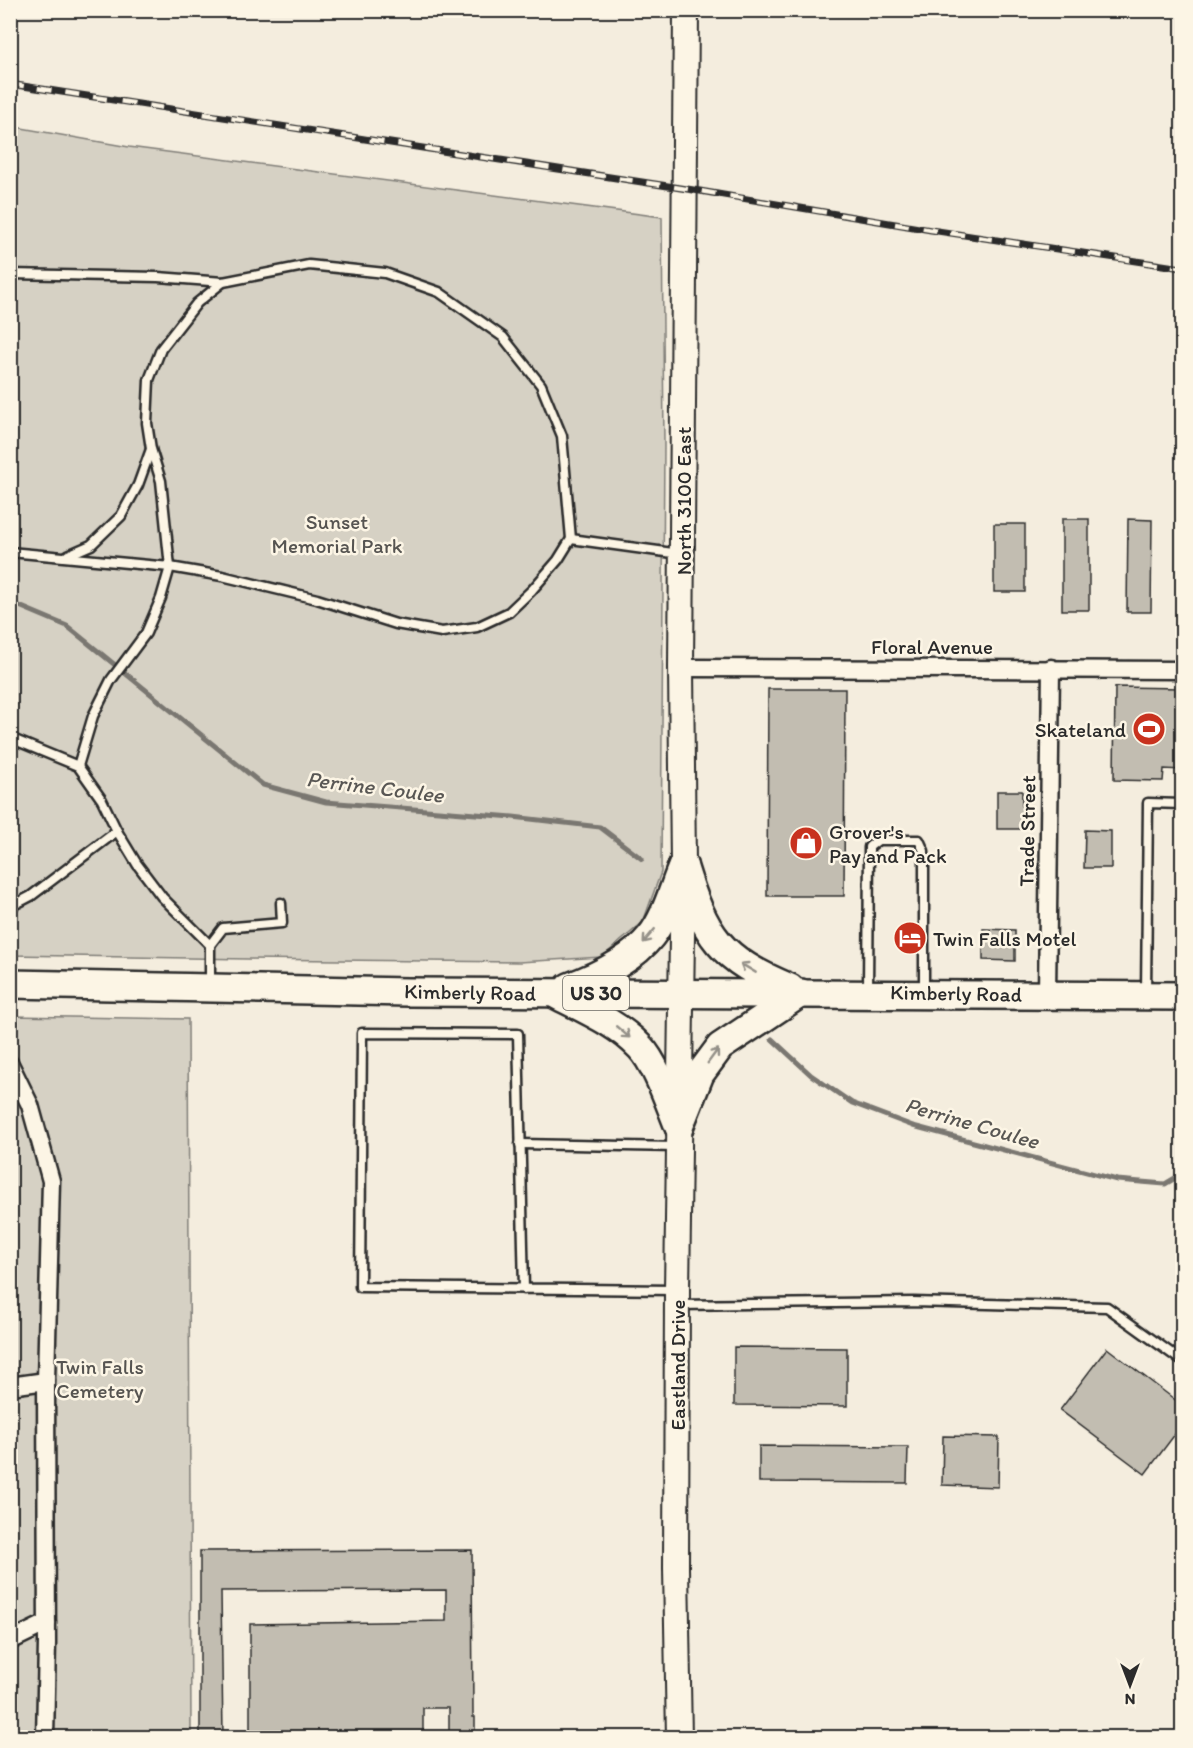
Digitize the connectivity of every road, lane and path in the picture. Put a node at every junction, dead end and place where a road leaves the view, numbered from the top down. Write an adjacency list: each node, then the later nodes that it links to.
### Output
1 (686, 10): 7 (main road, North 3100 East)
2 (10, 274): 3 (lane)
3 (223, 282): 4 (lane); 5 (lane)
4 (151, 449): 8 (lane); 9 (lane)
5 (571, 539): 7 (lane); 9 (lane)
6 (10, 552): 8 (lane)
7 (682, 555): 10 (main road, North 3100 East)
8 (66, 556): 9 (lane)
9 (170, 567): 14 (lane)
10 (681, 668): 11 (street, Floral Avenue); 17 (main road, North 3100 East)
11 (1051, 668): 12 (street, Floral Avenue); 28 (street, Trade Street)
12 (1182, 670)
13 (10, 738): 14 (lane)
14 (78, 766): 16 (lane)
15 (1182, 804): 29 (lane)
16 (117, 831): 19 (lane); 20 (lane)
17 (683, 865): 23 (main road, North 3100 East); 24 (main road, one-way to 24); 25 (main road, one-way to 17)
18 (281, 903): 20 (lane)
19 (10, 907)
20 (210, 945): 22 (lane)
21 (10, 984): 22 (main road, Kimberly Road / US 30)
22 (211, 988): 24 (main road, Kimberly Road / US 30)
23 (680, 992): 24 (main road, Kimberly Road / US 30); 25 (main road, Kimberly Road / US 30); 32 (main road, Eastland Drive)
24 (554, 993): 32 (main road, one-way to 32)
25 (801, 993): 26 (main road, Kimberly Road / US 30); 32 (main road, one-way to 25)
26 (868, 993): 27 (main road, Kimberly Road / US 30); 27 (lane)
27 (924, 994): 28 (main road, Kimberly Road / US 30)
28 (1047, 994): 29 (main road, Kimberly Road / US 30)
29 (1146, 995): 30 (main road, Kimberly Road / US 30)
30 (1182, 996)
31 (10, 1064): 37 (street)
32 (679, 1137): 33 (lane); 35 (main road, Eastland Drive)
33 (520, 1144): 34 (lane); 34 (lane)
34 (524, 1289): 35 (lane)
35 (677, 1298): 36 (lane); 42 (main road, Eastland Drive)
36 (1182, 1361)
37 (46, 1381): 38 (street); 39 (street)
38 (10, 1386)
39 (47, 1623): 40 (street); 41 (street)
40 (10, 1641)
41 (45, 1737)
42 (679, 1737)

